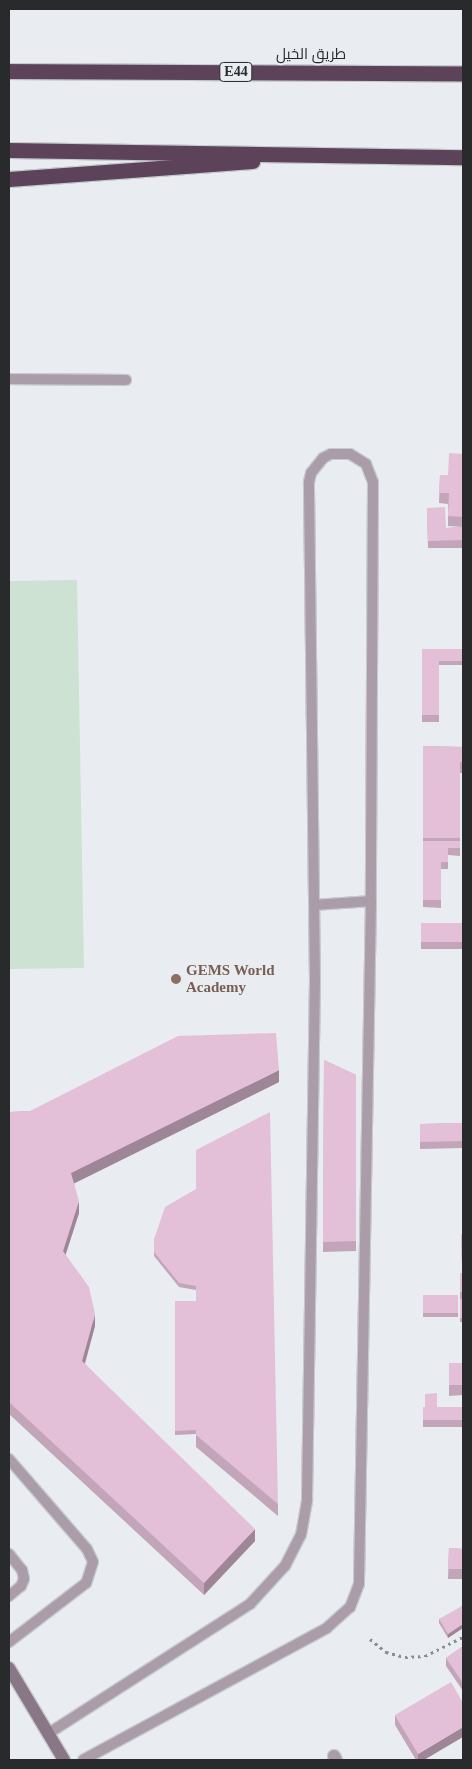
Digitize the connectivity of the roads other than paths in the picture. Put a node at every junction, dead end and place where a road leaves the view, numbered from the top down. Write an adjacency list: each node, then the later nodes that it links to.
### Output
1 (9, 71): 2 (highway, طريق الخيل / E44)
2 (463, 73)
3 (9, 150): 4 (highway)
4 (314, 155): 5 (highway); 6 (highway)
5 (463, 157)
6 (9, 179)
7 (9, 379): 8 (lane)
8 (126, 380)
9 (371, 901): 10 (lane); 10 (lane); 18 (lane)
10 (315, 905): 16 (lane)
11 (9, 1459): 14 (lane)
12 (9, 1554): 13 (lane)
13 (9, 1596)
14 (9, 1642)
15 (9, 1668): 16 (street)
16 (49, 1733): 17 (street)
17 (64, 1760)
18 (82, 1760)

